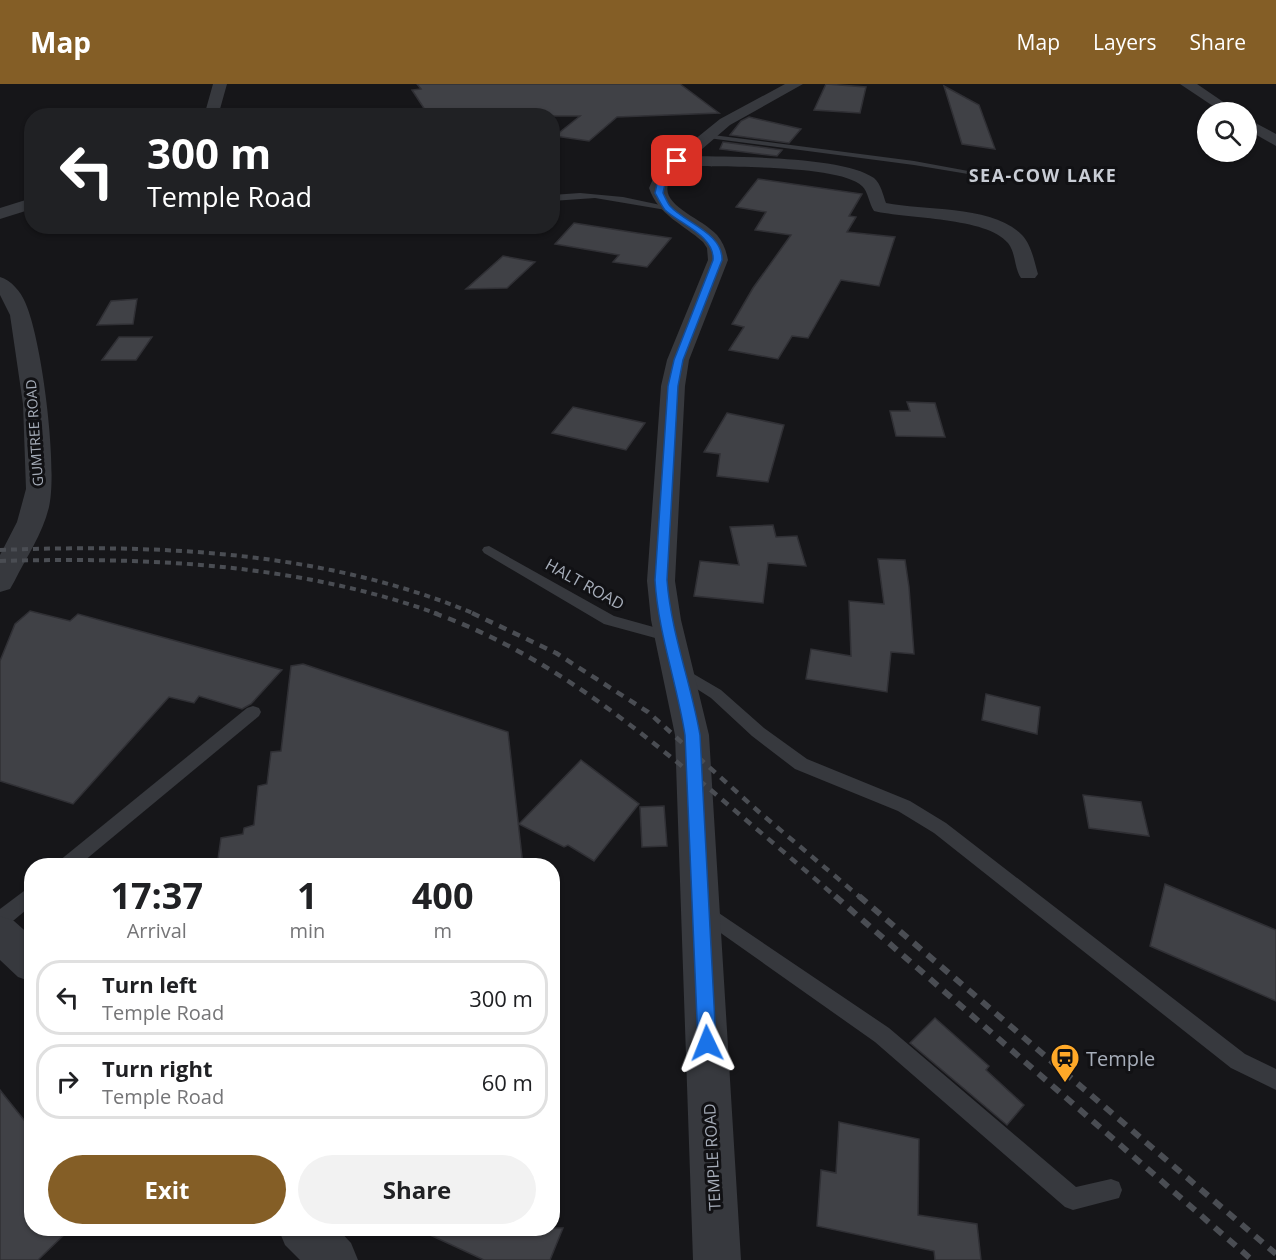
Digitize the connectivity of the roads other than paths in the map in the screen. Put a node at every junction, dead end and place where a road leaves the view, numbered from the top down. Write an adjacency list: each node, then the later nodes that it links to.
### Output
1 (220, 84): 5 (street)
2 (796, 84): 7 (street)
3 (1187, 84): 4 (street)
4 (1215, 102)
5 (213, 108)
6 (1257, 129): 8 (street)
7 (708, 136): 9 (street); 10 (lane)
8 (1276, 141)
9 (677, 161): 13 (street); 15 (street)
10 (986, 175)
11 (560, 197): 13 (lane)
12 (24, 207): 14 (street)
13 (666, 207): 19 (street, TEMPLE ROAD)
14 (0, 214)
15 (1028, 274)
16 (0, 283): 18 (street, GUMTREE ROAD)
17 (489, 550): 19 (lane, HALT ROAD)
18 (0, 582)
19 (670, 637): 20 (street, TEMPLE ROAD)
20 (678, 669): 24 (street, TEMPLE ROAD); 28 (lane)
21 (253, 712): 22 (lane)
22 (75, 858)
23 (24, 900): 25 (lane)
24 (701, 909): 29 (lane); 32 (street, TEMPLE ROAD)
25 (0, 920)
26 (0, 934): 27 (street)
27 (24, 956)
28 (1276, 1080)
29 (1111, 1190)
30 (310, 1236): 31 (street)
31 (334, 1260)
32 (717, 1260)

